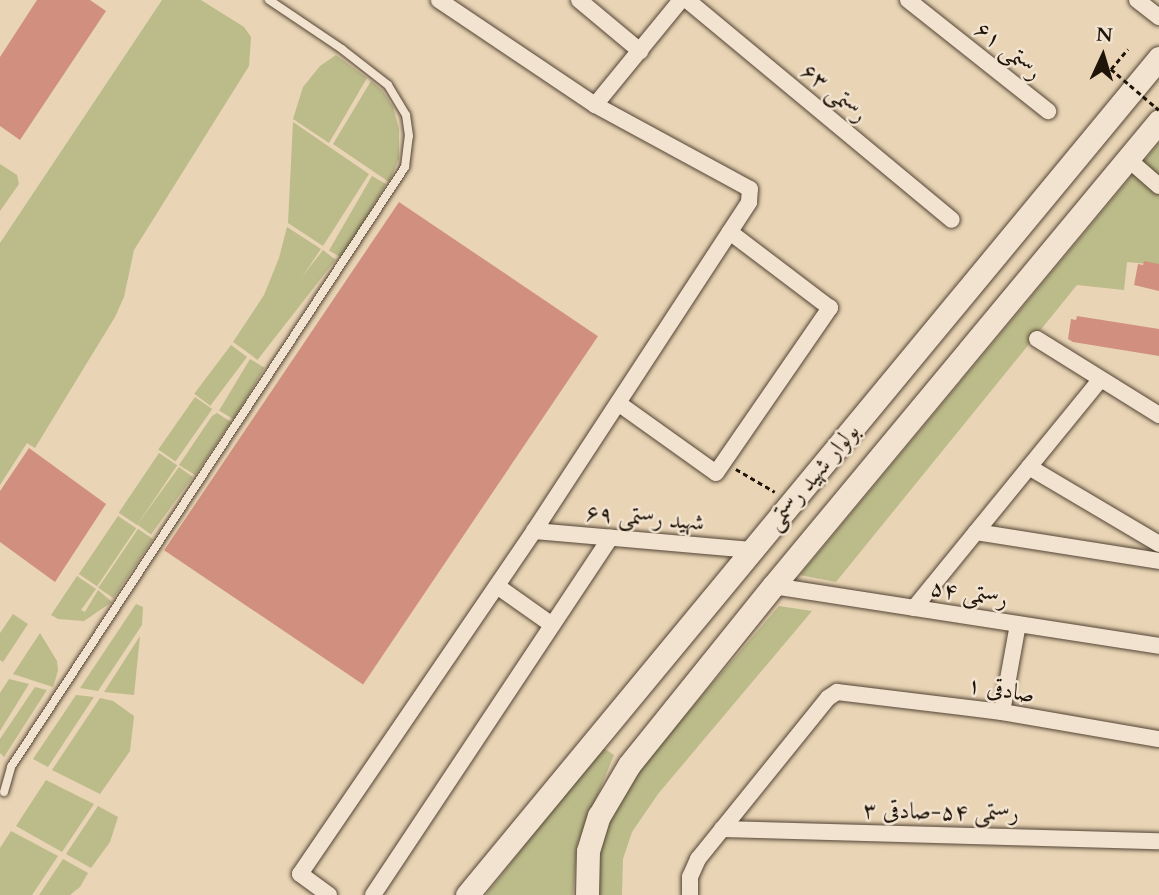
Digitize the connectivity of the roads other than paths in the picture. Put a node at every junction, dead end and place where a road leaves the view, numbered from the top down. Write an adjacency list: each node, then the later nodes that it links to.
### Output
1 (269, 0): 37 (lane)
2 (439, 0): 11 (street)
3 (579, 0): 9 (street)
4 (681, 0): 9 (street)
5 (687, 0): 16 (street, رستمی ۶۳)
6 (908, 0): 12 (street, رستمی ۶۱)
7 (1137, 0): 8 (street)
8 (1159, 18)
9 (640, 51): 11 (street)
10 (1159, 58): 27 (main road, بولوار شهید رستمی)
11 (595, 105): 17 (street)
12 (1048, 111)
13 (1159, 121): 14 (main road, بولوار شهید رستمی)
14 (1128, 159): 15 (street); 30 (main road, بولوار شهید رستمی)
15 (1159, 186)
16 (952, 220)
17 (730, 232): 20 (street); 20 (street)
18 (1037, 340): 19 (street)
19 (1100, 380): 21 (street); 22 (street)
20 (618, 402): 23 (street)
21 (1159, 415)
22 (1029, 467): 24 (street); 26 (street)
23 (534, 531): 25 (street, شهید رستمی ۶۹); 29 (street)
24 (976, 532): 28 (street); 31 (street)
25 (610, 538): 27 (street, شهید رستمی ۶۹); 33 (street)
26 (1159, 544)
27 (752, 550): 43 (main road, بولوار شهید رستمی)
28 (1159, 561)
29 (497, 586): 33 (street); 41 (street)
30 (773, 586): 31 (street, رستمی ۵۴); 40 (main road, بولوار شهید رستمی)
31 (915, 608): 32 (street, رستمی ۵۴)
32 (1018, 624): 34 (street, رستمی ۵۴); 35 (street)
33 (552, 625): 42 (street)
34 (1159, 646)
35 (1002, 712): 36 (street, صادقی ۱); 38 (street, صادقی ۱)
36 (1159, 739)
37 (4, 792)
38 (722, 830): 39 (street, رستمی ۵۴-صادقی ۳); 44 (street)
39 (1159, 841)
40 (585, 893)
41 (329, 895)
42 (373, 895)
43 (467, 895)
44 (690, 895)

